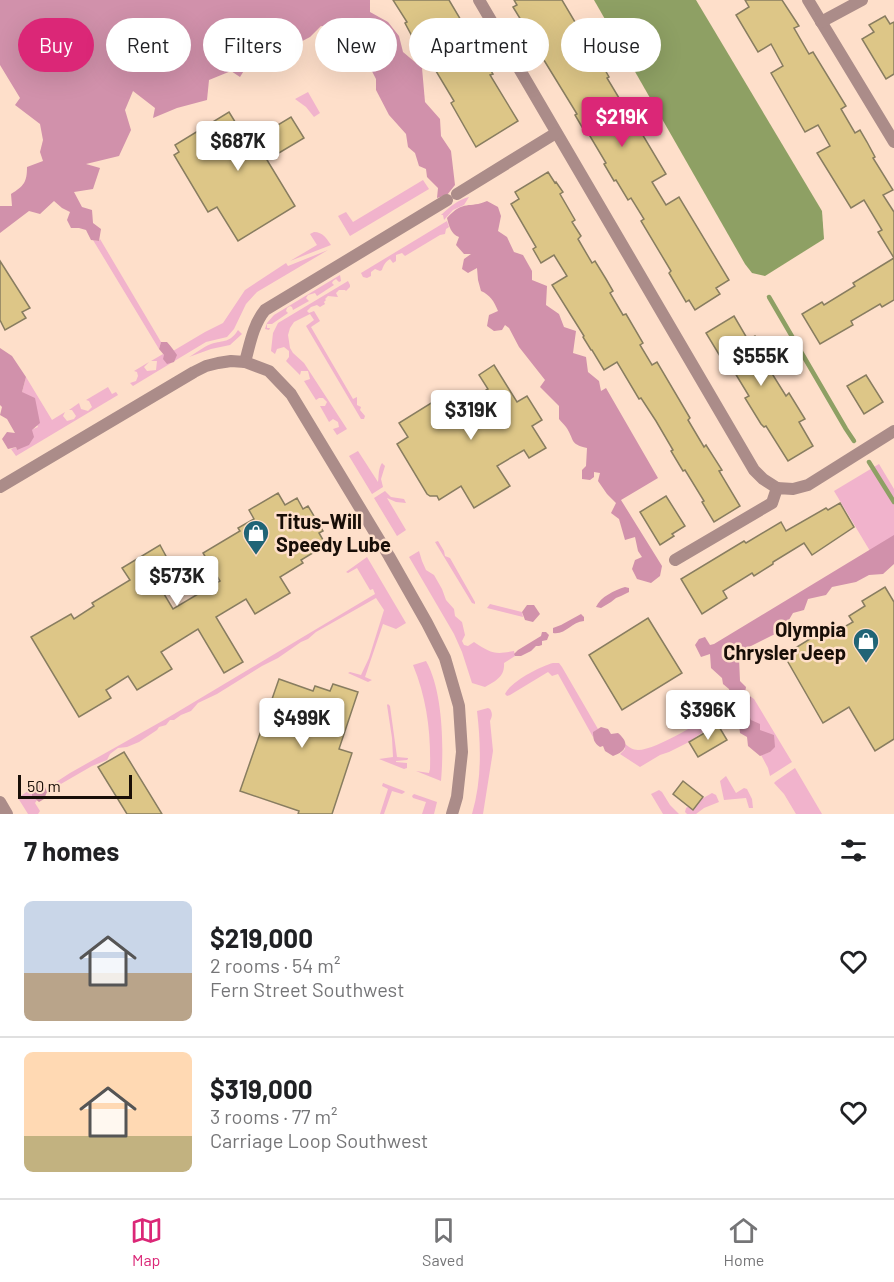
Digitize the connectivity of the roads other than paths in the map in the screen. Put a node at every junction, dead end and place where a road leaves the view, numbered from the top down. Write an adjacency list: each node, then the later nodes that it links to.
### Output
1 (479, 0): 5 (street)
2 (808, 0): 4 (street)
3 (862, 0): 4 (street)
4 (821, 22): 6 (street)
5 (556, 133): 7 (street); 10 (street)
6 (894, 142)
7 (245, 362): 9 (street); 14 (street)
8 (894, 431): 10 (street)
9 (0, 487)
10 (777, 488): 11 (street)
11 (675, 560)
12 (0, 802): 13 (street)
13 (7, 814)
14 (452, 814)

